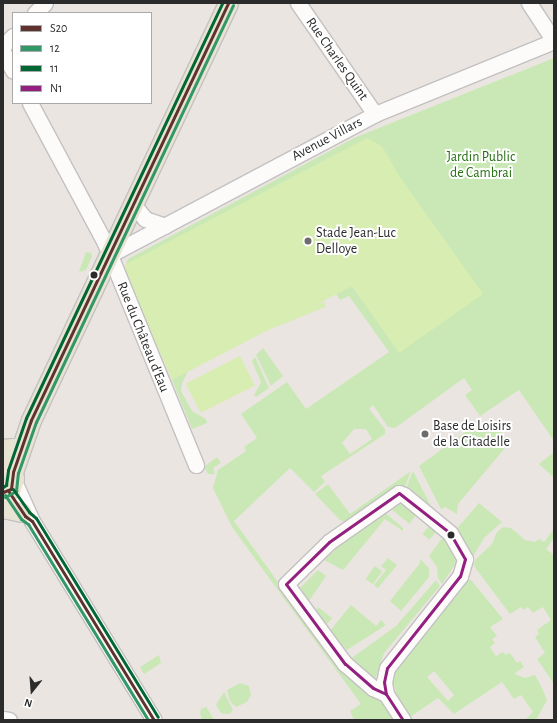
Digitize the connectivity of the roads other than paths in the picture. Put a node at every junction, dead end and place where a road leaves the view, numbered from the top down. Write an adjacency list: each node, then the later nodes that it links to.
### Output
1 (45, 3): 5 (street)
2 (228, 3): 13 (main road)
3 (298, 3): 12 (street, Rue Charles Quint)
4 (529, 3): 7 (street)
5 (36, 12)
6 (12, 37): 8 (street)
7 (554, 41): 12 (street, Avenue Villars)
8 (3, 46)
9 (3, 52): 10 (street)
10 (12, 69)
11 (31, 104): 15 (street, Rue du Château d'Eau)
12 (375, 114): 14 (street, Avenue Villars)
13 (133, 204): 14 (street); 15 (main road)
14 (165, 226): 15 (street, Avenue Villars)
15 (109, 256): 16 (street, Rue du Château d'Eau); 17 (main road)
16 (196, 465)
17 (7, 478): 18 (main road); 18 (street)
18 (27, 516): 22 (street)
19 (386, 694): 19 (street); 23 (street)
20 (3, 719): 21 (street)
21 (9, 720)
22 (154, 720)
23 (403, 720)

